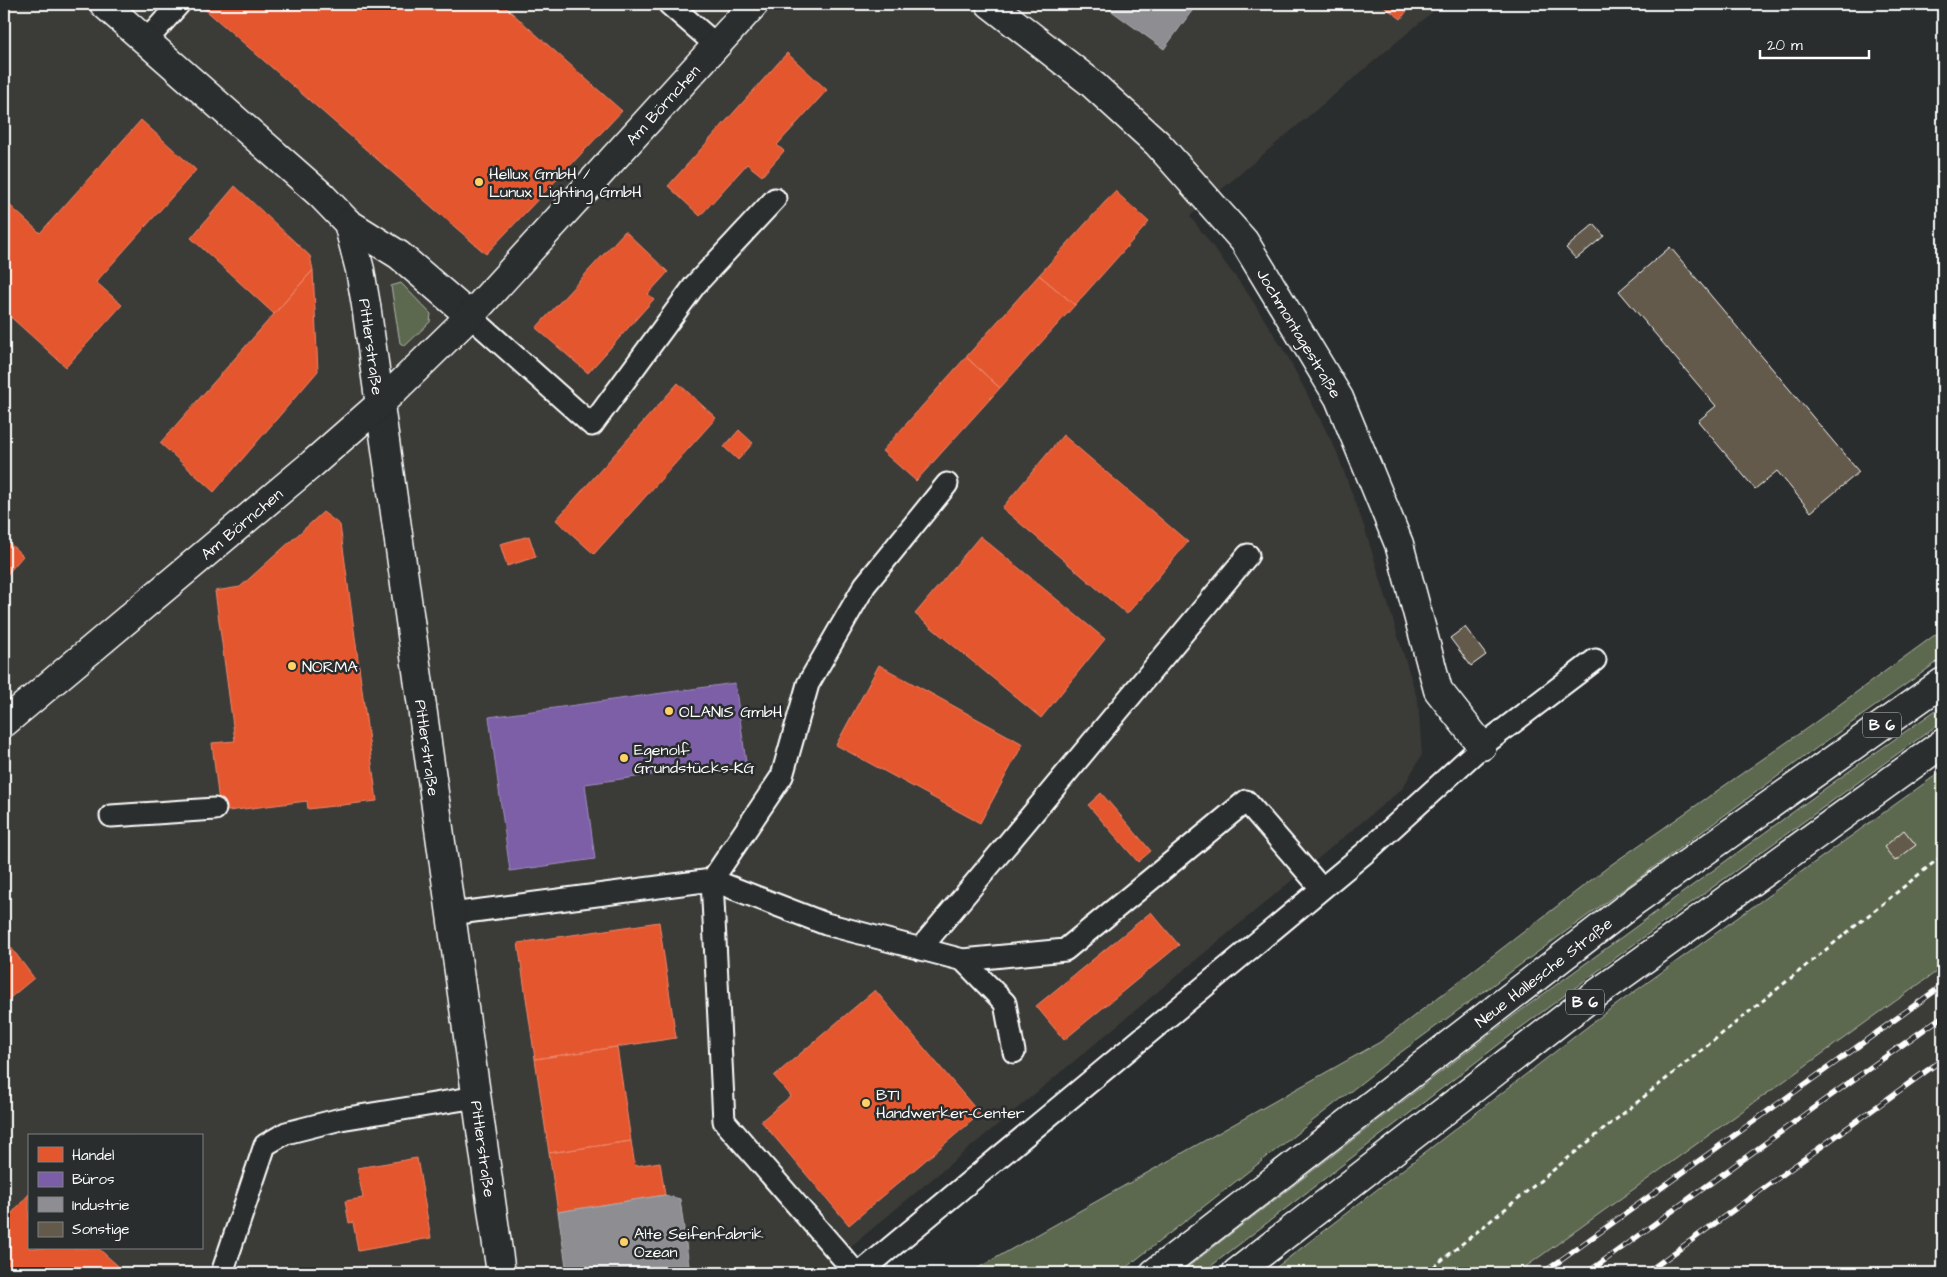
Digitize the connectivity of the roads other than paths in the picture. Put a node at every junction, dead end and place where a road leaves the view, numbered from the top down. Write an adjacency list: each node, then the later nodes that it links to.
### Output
1 (104, 4): 6 (street, Pittlerstraße)
2 (179, 4): 6 (lane)
3 (669, 4): 7 (lane)
4 (754, 4): 7 (street, Am Börnchen)
5 (990, 4): 18 (street, Jochmontagestraße)
6 (146, 41): 9 (street, Pittlerstraße)
7 (716, 45): 10 (street, Am Börnchen)
8 (775, 199): 10 (lane)
9 (348, 223): 10 (street, Pittlerstraße); 11 (street, Pittlerstraße)
10 (470, 316): 11 (street, Am Börnchen)
11 (379, 405): 16 (street, Am Börnchen); 23 (street, Pittlerstraße)
12 (947, 484): 21 (lane)
13 (1248, 555): 24 (lane)
14 (1595, 660): 18 (lane)
15 (1943, 682): 32 (street, Neue Hallesche Straße / B 6)
16 (4, 723)
17 (1943, 743): 33 (street, B 6)
18 (1482, 746): 22 (lane)
19 (214, 809): 20 (lane)
20 (111, 816)
21 (712, 880): 23 (lane); 24 (lane); 30 (lane)
22 (1321, 888): 25 (lane); 31 (lane)
23 (451, 914): 27 (street, Pittlerstraße)
24 (920, 949): 25 (lane)
25 (963, 960): 26 (lane)
26 (1014, 1052)
27 (477, 1097): 28 (lane); 29 (street, Pittlerstraße)
28 (222, 1273)
29 (501, 1273)
30 (856, 1273)
31 (860, 1273)
32 (1154, 1273)
33 (1236, 1273)

